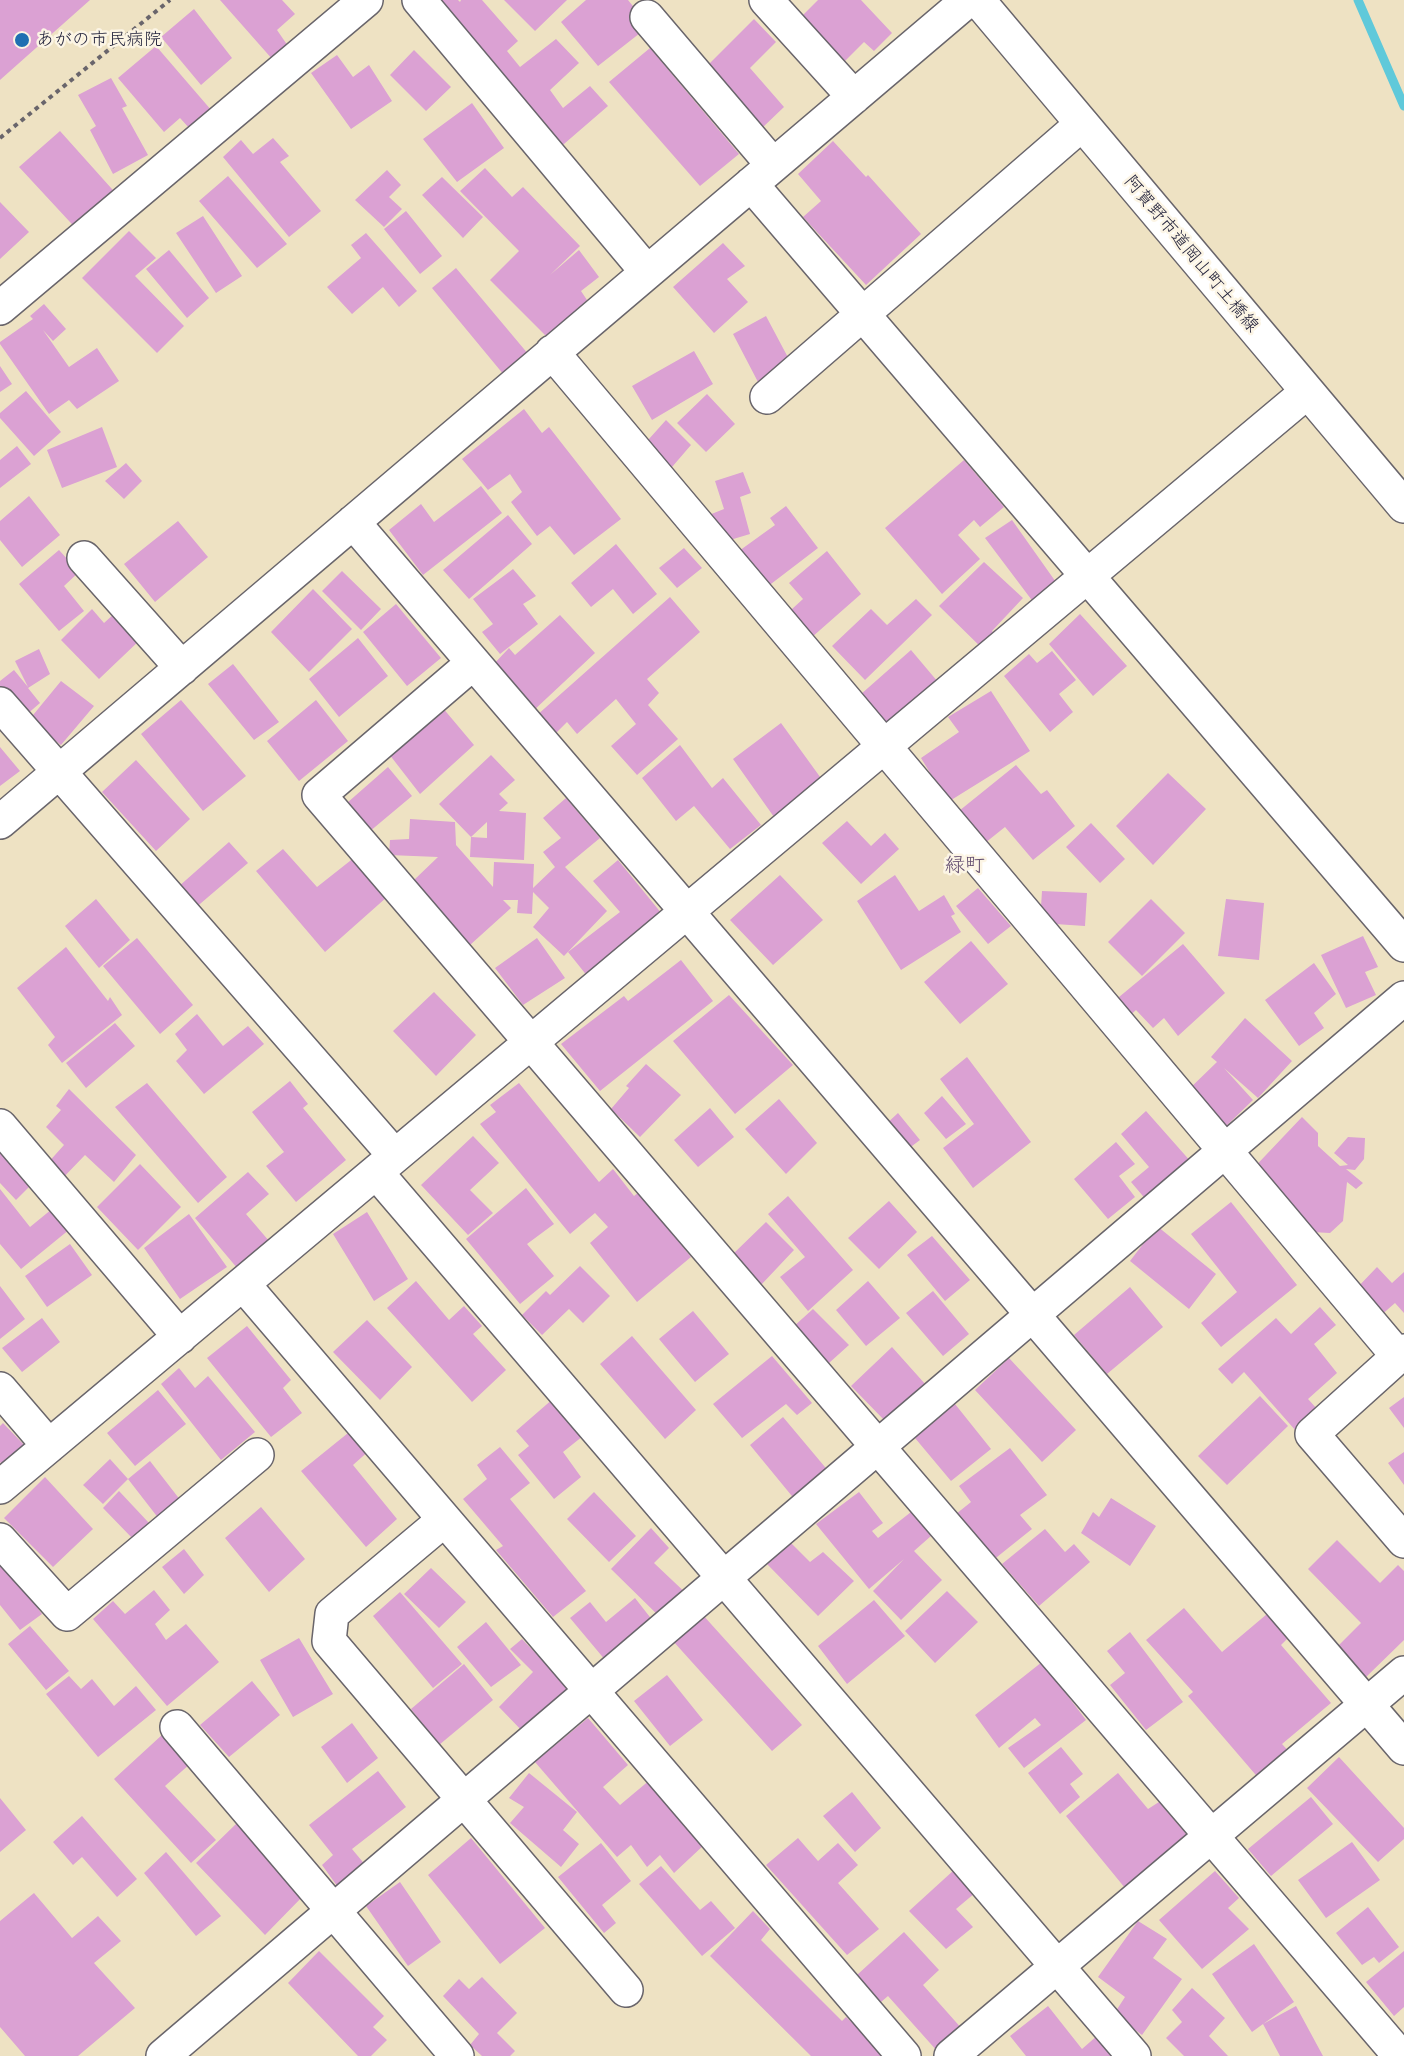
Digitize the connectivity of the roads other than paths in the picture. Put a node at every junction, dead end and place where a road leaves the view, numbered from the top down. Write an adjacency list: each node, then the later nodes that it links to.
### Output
1 (366, 0): 11 (street)
2 (419, 0): 10 (street)
3 (766, 0): 7 (street)
4 (968, 0): 7 (street)
5 (978, 0): 8 (street, 阿賀野市道岡山町土橋線)
6 (647, 17): 9 (street)
7 (854, 97): 9 (street)
8 (1082, 124): 12 (street); 14 (street, 阿賀野市道岡山町土橋線)
9 (762, 175): 10 (street); 12 (street)
10 (647, 272): 13 (street)
11 (0, 308)
12 (863, 314): 15 (street); 19 (street)
13 (552, 352): 17 (street); 23 (street)
14 (1307, 392): 16 (street, 阿賀野市道岡山町土橋線); 19 (street)
15 (767, 397)
16 (1404, 506)
17 (353, 522): 20 (street); 21 (street)
18 (84, 558): 21 (street)
19 (1088, 576): 23 (street); 27 (street)
20 (473, 663): 26 (street); 29 (street)
21 (182, 668): 24 (street)
22 (0, 704): 24 (street)
23 (884, 747): 26 (street); 31 (street)
24 (59, 772): 25 (street); 32 (street)
25 (0, 822)
26 (687, 912): 29 (street); 34 (street)
27 (1404, 945)
28 (1404, 998): 31 (street)
29 (531, 1042): 32 (street); 39 (street)
30 (0, 1126): 35 (street)
31 (1225, 1151): 34 (street); 36 (street)
32 (386, 1164): 33 (street); 45 (street)
33 (243, 1284): 35 (street); 42 (street)
34 (1033, 1315): 39 (street); 48 (street)
35 (180, 1337): 38 (street)
36 (1401, 1353): 44 (street)
37 (0, 1389): 38 (street)
38 (49, 1446): 41 (street)
39 (878, 1447): 45 (street); 52 (street)
40 (257, 1455): 43 (street)
41 (0, 1487)
42 (444, 1520): 47 (street); 51 (street)
43 (0, 1540)
44 (1404, 1541)
45 (724, 1578): 47 (street); 54 (street)
46 (1404, 1673): 48 (street)
47 (591, 1691): 51 (street); 58 (street)
48 (1366, 1705): 50 (street); 52 (street)
49 (177, 1727): 53 (street)
50 (1404, 1749)
51 (464, 1800): 53 (street); 55 (street)
52 (1212, 1836): 54 (street); 61 (street)
53 (333, 1911): 56 (street); 57 (street)
54 (1057, 1966): 59 (street); 60 (street)
55 (626, 1990)
56 (163, 2056)
57 (457, 2056)
58 (904, 2056)
59 (951, 2056)
60 (1134, 2056)
61 (1400, 2056)

